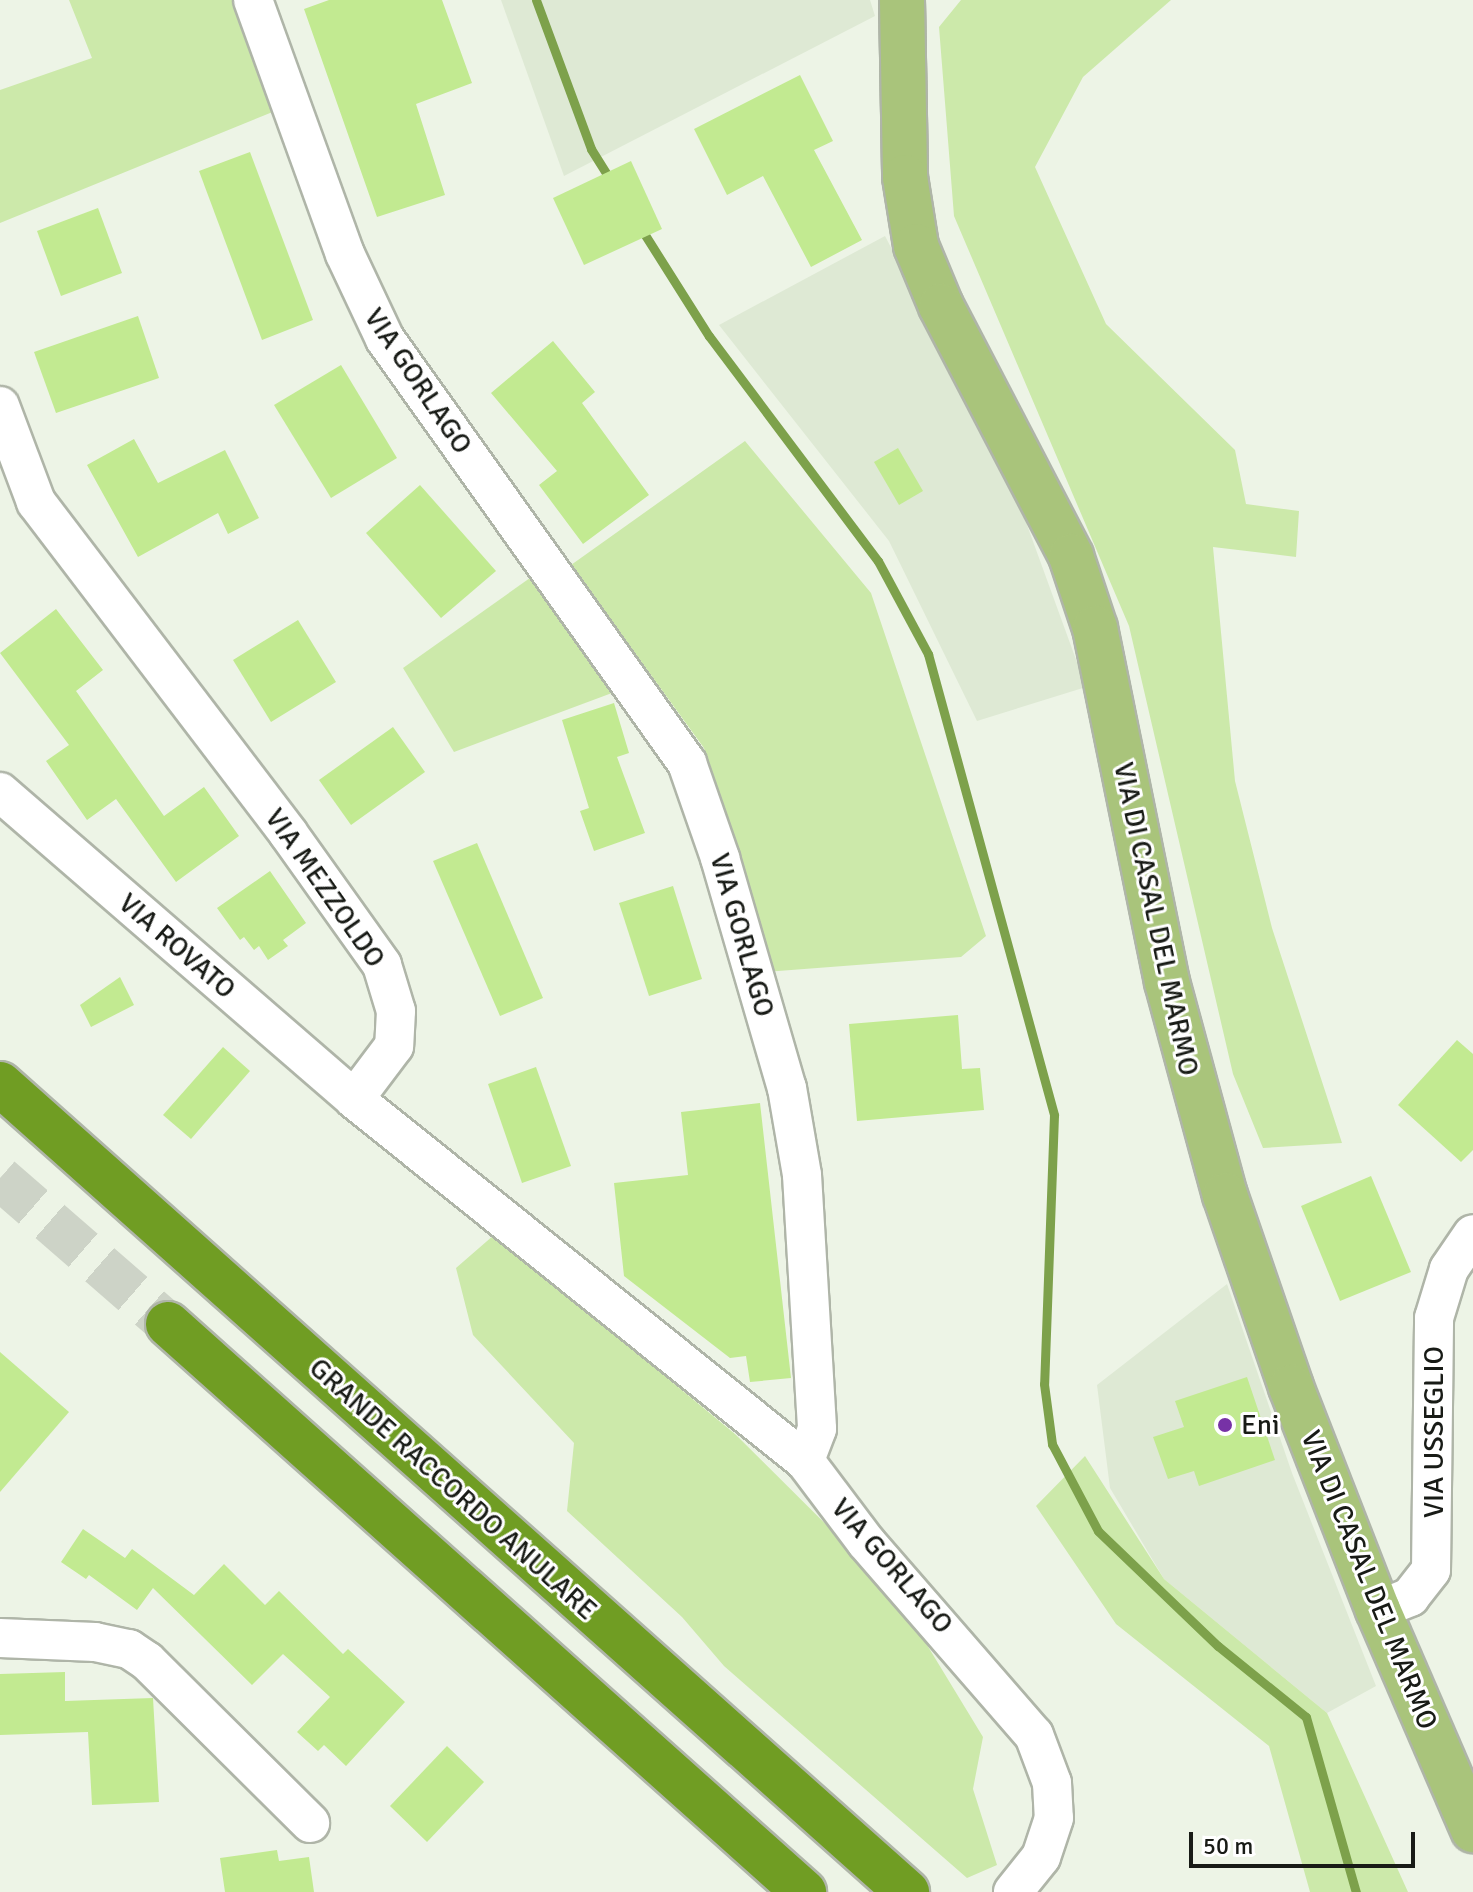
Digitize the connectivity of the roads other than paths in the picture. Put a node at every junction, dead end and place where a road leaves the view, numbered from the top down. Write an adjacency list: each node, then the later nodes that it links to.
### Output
1 (253, 0): 9 (street, VIA GORLAGO)
2 (902, 0): 10 (main road, VIA DI CASAL DEL MARMO)
3 (0, 406): 6 (street, VIA MEZZOLDO)
4 (0, 792): 6 (street, VIA ROVATO)
5 (0, 1084): 15 (highway, GRANDE RACCORDO ANULARE)
6 (354, 1099): 9 (street)
7 (1468, 1250): 10 (street, VIA USSEGLIO)
8 (168, 1324): 14 (highway)
9 (805, 1461): 16 (street, VIA GORLAGO)
10 (1378, 1610): 13 (main road, VIA DI CASAL DEL MARMO)
11 (0, 1638): 12 (street)
12 (310, 1823)
13 (1473, 1830)
14 (804, 1892)
15 (907, 1892)
16 (1013, 1892)

